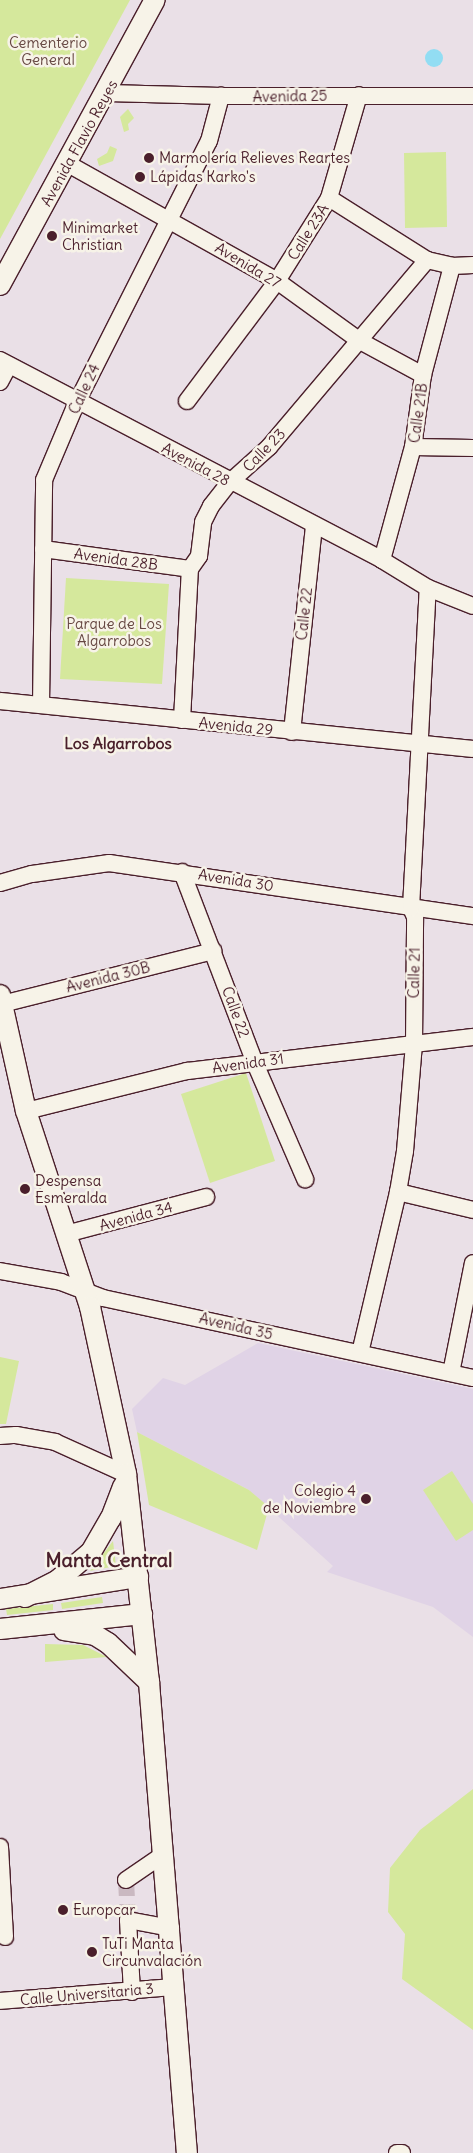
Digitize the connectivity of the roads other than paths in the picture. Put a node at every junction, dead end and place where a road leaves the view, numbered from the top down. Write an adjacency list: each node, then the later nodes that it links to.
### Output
1 (155, 0): 2 (main road, Avenida Flavio Reyes)
2 (107, 93): 4 (street, Avenida 25); 6 (main road, Avenida Flavio Reyes)
3 (359, 95): 4 (street, Avenida 25); 5 (street, Avenida 25); 7 (street, Calle 23A)
4 (221, 96): 8 (street, Calle 24)
5 (473, 96)
6 (68, 164): 8 (street, Avenida 27); 13 (main road, Avenida Flavio Reyes)
7 (329, 198): 9 (street); 12 (street, Calle 23A)
8 (167, 217): 12 (street, Avenida 27); 19 (street, Calle 24)
9 (427, 260): 11 (street); 14 (street, Calle 23)
10 (473, 265): 11 (street)
11 (452, 266): 16 (street, Calle 21B)
12 (277, 281): 14 (street, Avenida 27); 18 (street, Calle 23A)
13 (0, 285)
14 (360, 341): 16 (street, Avenida 27); 22 (street, Calle 23)
15 (4, 363): 17 (street); 19 (street, Avenida 28)
16 (424, 375): 20 (street, Calle 21B)
17 (0, 382)
18 (187, 401)
19 (76, 402): 22 (street, Avenida 28); 24 (street, Calle 24)
20 (413, 447): 21 (street); 25 (street, Calle 21B)
21 (473, 448)
22 (230, 482): 23 (street, Avenida 28); 26 (street, Calle 23)
23 (314, 525): 25 (street, Avenida 28); 32 (street, Calle 22)
24 (43, 549): 26 (street, Avenida 28B); 30 (street, Calle 24)
25 (382, 560): 27 (street, Avenida 28)
26 (190, 569): 31 (street, Calle 23)
27 (428, 588): 28 (street, Avenida 28); 33 (street, Calle 21)
28 (473, 606)
29 (0, 702): 30 (street, Avenida 29)
30 (41, 705): 31 (street, Avenida 29)
31 (182, 720): 32 (street, Avenida 29)
32 (292, 732): 33 (street, Avenida 29)
33 (419, 744): 34 (street, Avenida 29); 37 (street, Calle 21)
34 (473, 749)
35 (182, 872): 36 (street, Avenida 30); 37 (street, Avenida 30); 39 (street, Calle 22)
36 (0, 883)
37 (411, 908): 38 (street, Avenida 30); 42 (street, Calle 21)
38 (473, 916)
39 (213, 951): 40 (street, Avenida 30B); 43 (street, Calle 22)
40 (1, 1000): 44 (main road)
41 (473, 1037): 42 (street, Avenida 31)
42 (414, 1044): 43 (street, Avenida 31); 46 (street, Calle 21)
43 (254, 1061): 44 (street, Avenida 31); 45 (street, Calle 22)
44 (26, 1111): 49 (main road)
45 (305, 1179)
46 (398, 1192): 48 (street); 53 (street, Calle 21)
47 (206, 1197): 49 (street, Avenida 34)
48 (473, 1210)
49 (66, 1234): 52 (main road)
50 (473, 1263): 54 (street)
51 (0, 1272): 52 (street, Avenida 35)
52 (86, 1292): 53 (street, Avenida 35); 57 (main road)
53 (360, 1354): 54 (street, Avenida 35)
54 (451, 1373): 55 (street, Avenida 35)
55 (473, 1378)
56 (0, 1436): 57 (street)
57 (126, 1476): 58 (main road); 59 (main road)
58 (138, 1578): 59 (main road); 61 (main road)
59 (25, 1597): 60 (main road)
60 (0, 1599)
61 (142, 1614): 62 (main road); 64 (main road)
62 (40, 1627): 63 (main road); 64 (main road)
63 (0, 1629)
64 (149, 1682): 66 (main road)
65 (0, 1848): 69 (street)
66 (164, 1854): 67 (street); 68 (main road)
67 (126, 1880)
68 (171, 1928): 70 (main road); 71 (street)
69 (5, 1936)
70 (174, 1987): 71 (street, Calle Universitaria 3); 73 (main road)
71 (132, 1992): 72 (street, Calle Universitaria 3)
72 (0, 2001)
73 (188, 2153)
74 (397, 2153): 75 (street)
75 (402, 2153)

